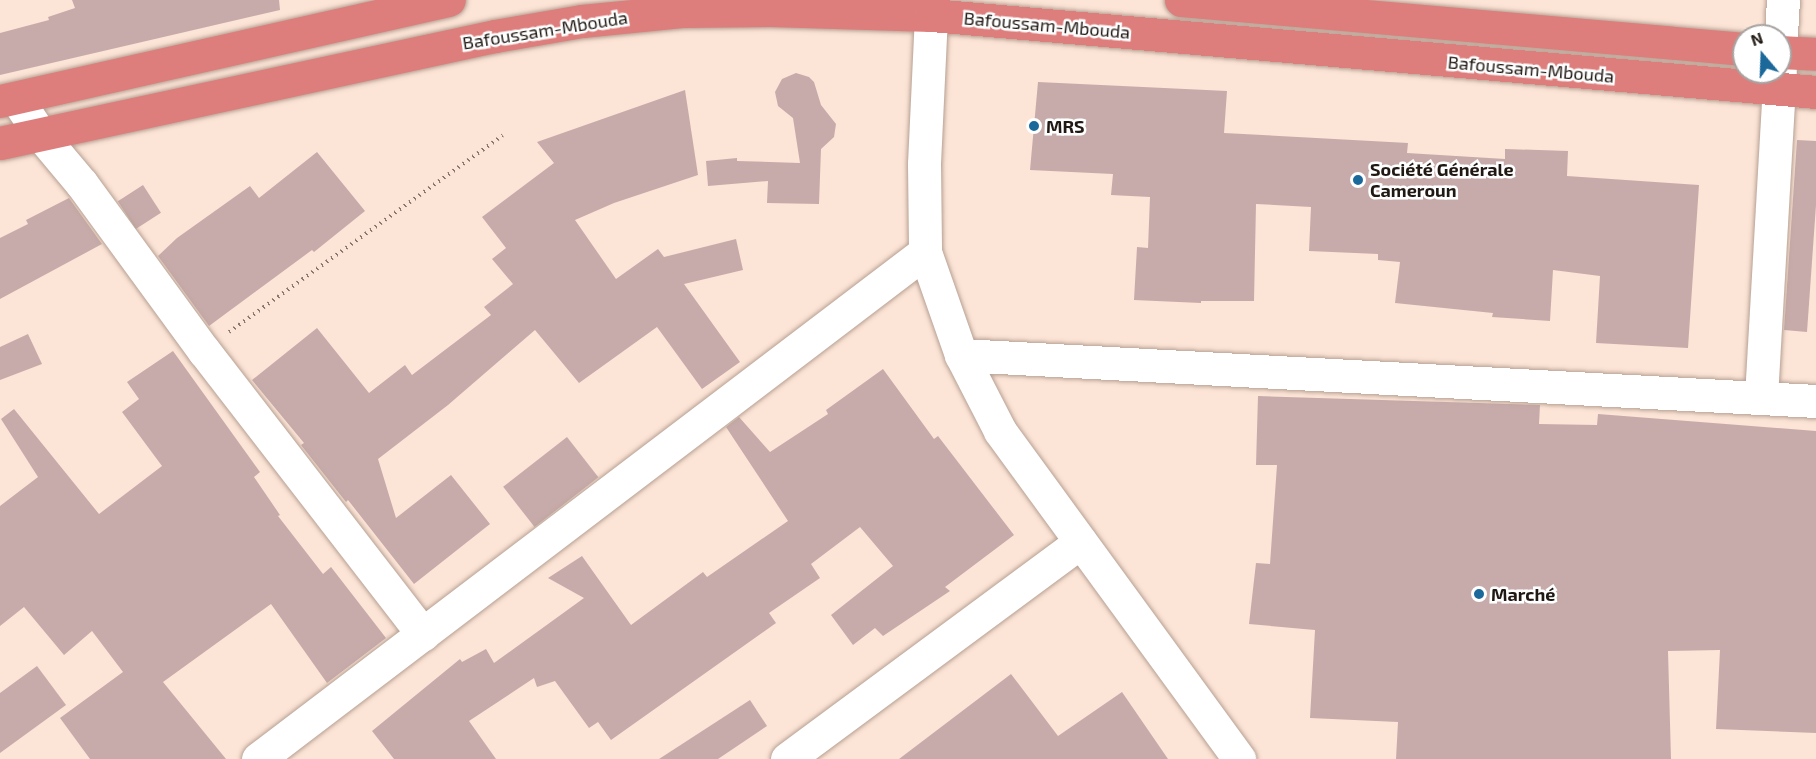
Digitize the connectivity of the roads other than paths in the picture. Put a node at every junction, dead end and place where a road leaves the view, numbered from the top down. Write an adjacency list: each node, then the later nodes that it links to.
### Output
1 (449, 0): 13 (highway)
2 (1181, 0): 6 (highway)
3 (1783, 0): 5 (street)
4 (930, 8): 9 (highway, Bafoussam-Mbouda); 14 (highway, Bafoussam-Mbouda); 16 (street)
5 (1782, 24)
6 (1732, 48)
7 (1792, 52): 8 (highway)
8 (1816, 54)
9 (1732, 76)
10 (1780, 84): 18 (street)
11 (1792, 84): 12 (highway, Bafoussam-Mbouda)
12 (1816, 92)
13 (8, 99): 14 (street)
14 (40, 134): 15 (highway, Bafoussam-Mbouda); 21 (street)
15 (0, 143)
16 (926, 252): 17 (street); 21 (street)
17 (961, 355): 18 (street); 20 (street)
18 (1761, 397): 19 (street)
19 (1816, 401)
20 (1080, 542): 23 (street); 24 (street)
21 (423, 634): 22 (street)
22 (258, 759)
23 (787, 759)
24 (1239, 759)

